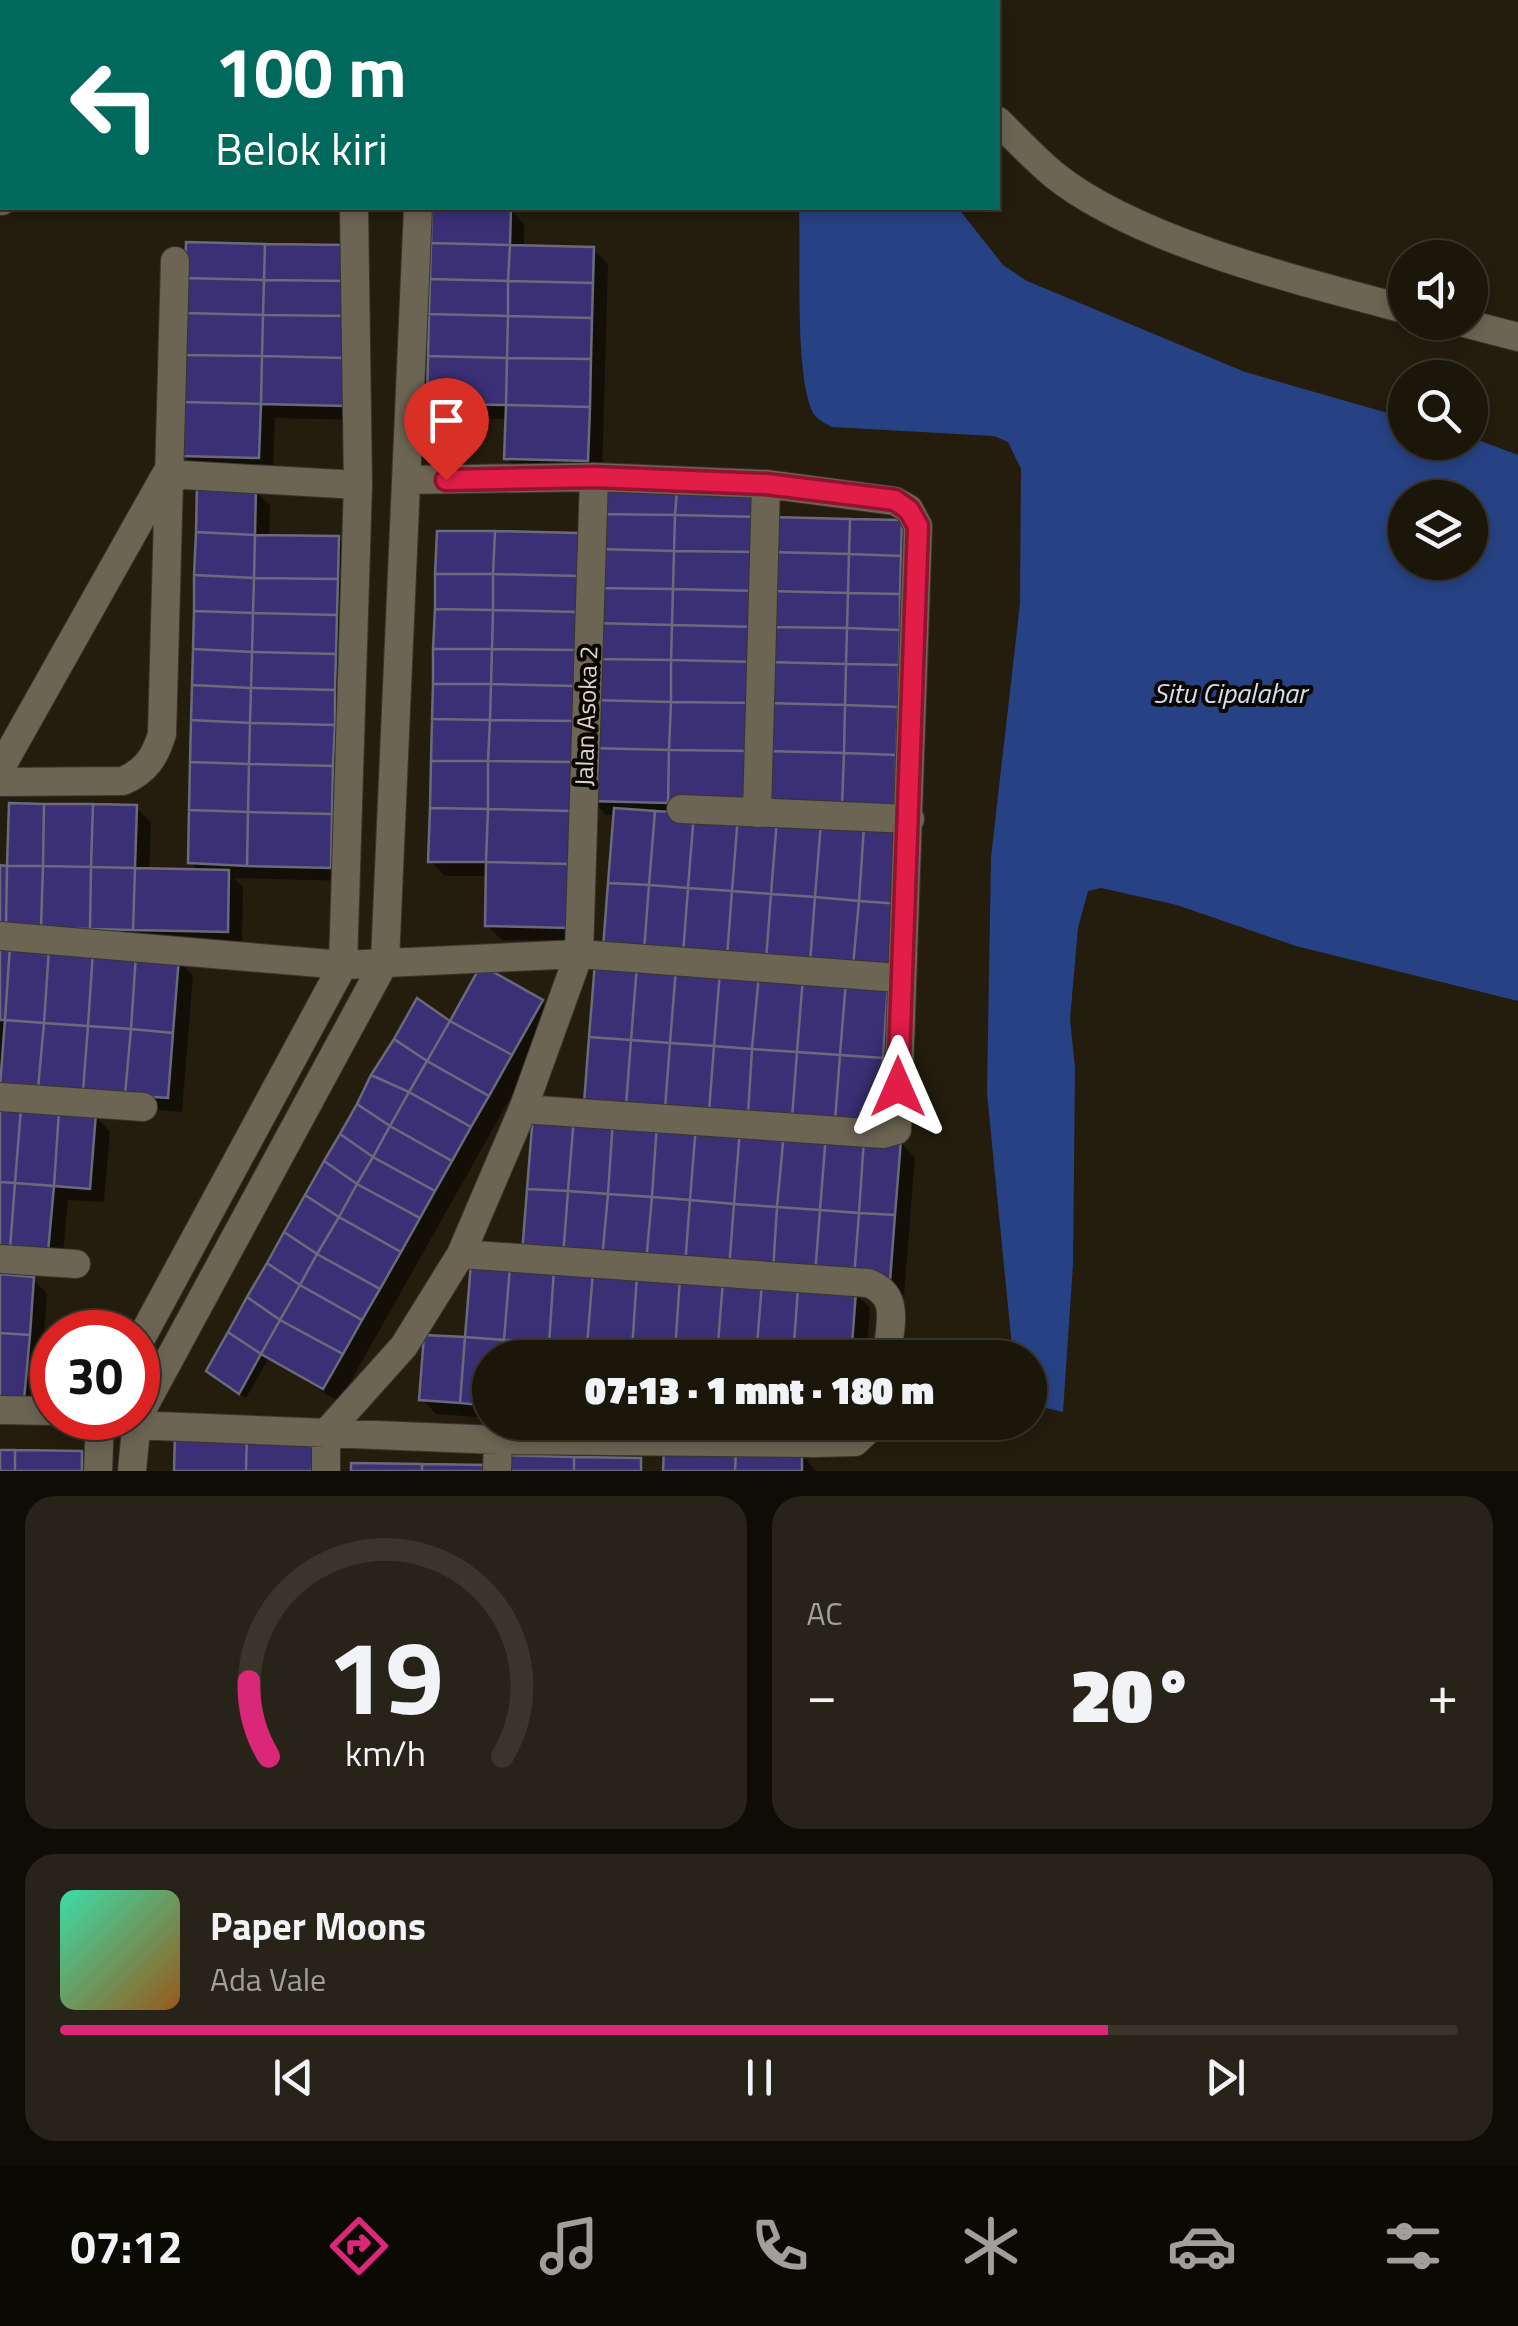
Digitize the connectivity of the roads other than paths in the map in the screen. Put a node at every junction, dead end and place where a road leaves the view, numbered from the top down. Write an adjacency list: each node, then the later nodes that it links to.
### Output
1 (1000, 123): 5 (street)
2 (354, 210): 12 (street)
3 (418, 210): 10 (street)
4 (175, 261): 8 (street)
5 (1388, 303)
6 (1488, 329): 7 (street)
7 (1518, 337)
8 (166, 474): 12 (street); 13 (street); 14 (street)
9 (594, 477): 10 (street); 11 (street); 19 (street, Jalan Asoka 2)
10 (408, 480): 20 (street)
11 (766, 484): 16 (street); 17 (street)
12 (358, 485): 21 (street)
13 (0, 769)
14 (0, 782)
15 (681, 809): 16 (street)
16 (757, 813): 17 (street)
17 (910, 819): 22 (street)
18 (0, 936): 21 (street)
19 (579, 954): 20 (street); 22 (street); 25 (street, Jalan Asoka 2)
20 (385, 961): 21 (street); 31 (street)
21 (343, 965): 29 (street)
22 (899, 978): 25 (street)
23 (0, 1096): 24 (street)
24 (144, 1107)
25 (523, 1110): 26 (street, Jalan Asoka 2)
26 (461, 1254): 30 (street); 35 (street, Jalan Asoka 2)
27 (0, 1259): 28 (street)
28 (76, 1264)
29 (156, 1310)
30 (889, 1340)
31 (160, 1376)
32 (0, 1410): 33 (street)
33 (30, 1411)
34 (160, 1422): 35 (street)
35 (326, 1433): 36 (street); 45 (street)
36 (472, 1439)
37 (99, 1440): 43 (street)
38 (134, 1440): 44 (street)
39 (498, 1440): 41 (street); 46 (street)
40 (857, 1440): 42 (street)
41 (651, 1442): 42 (street); 47 (street)
42 (814, 1457)
43 (98, 1471)
44 (132, 1471)
45 (326, 1471)
46 (497, 1471)
47 (650, 1471)

